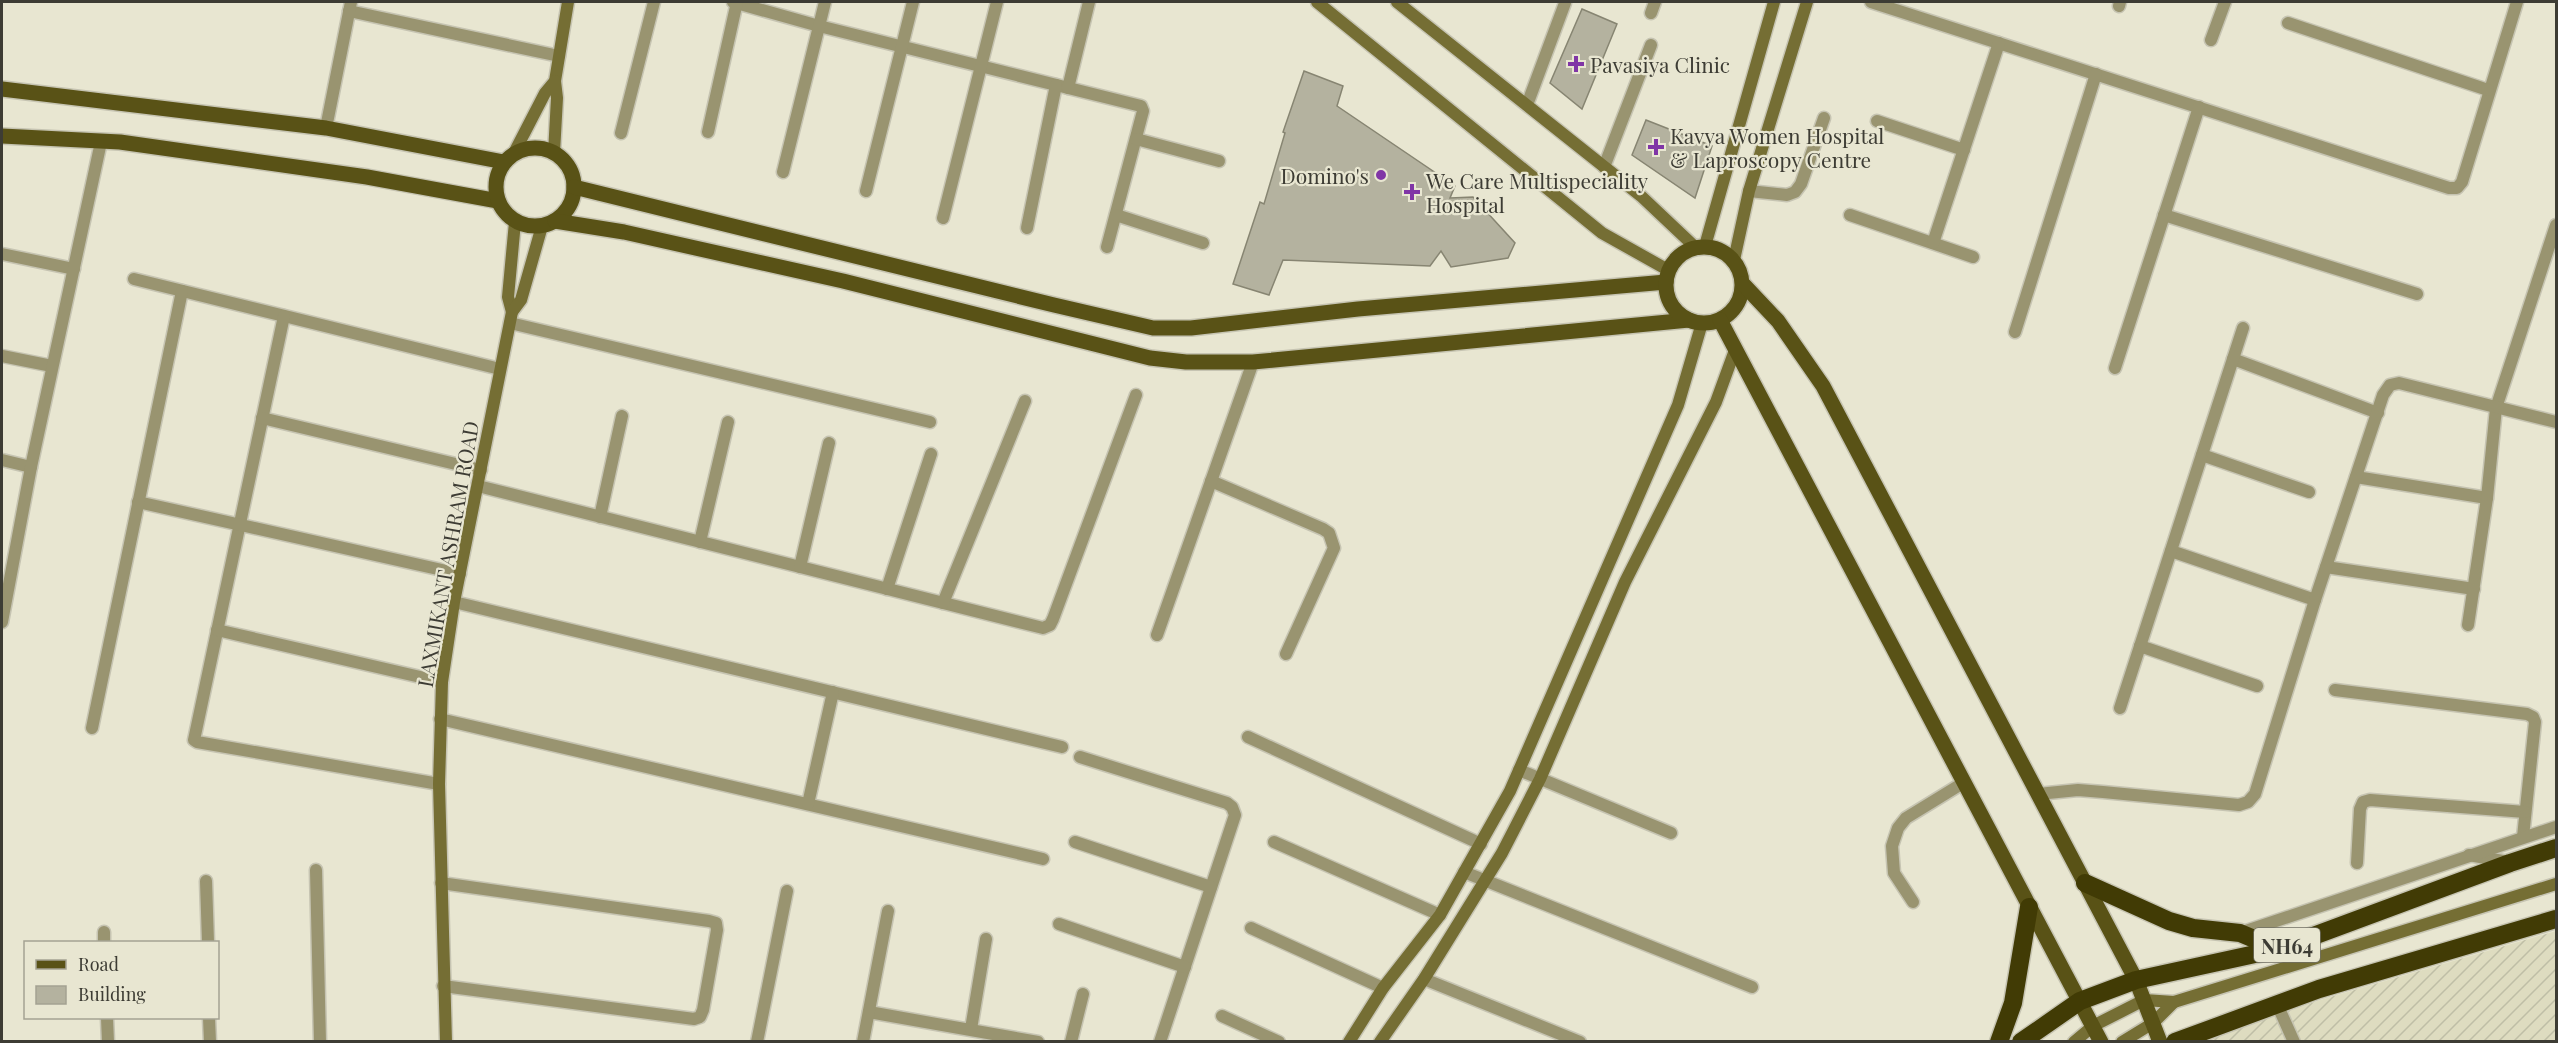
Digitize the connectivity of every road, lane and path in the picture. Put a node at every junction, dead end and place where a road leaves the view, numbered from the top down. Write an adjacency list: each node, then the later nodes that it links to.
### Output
1 (568, 2): 23 (street)
2 (654, 2): 35 (street)
3 (735, 2): 18 (street); 36 (street)
4 (825, 2): 18 (street)
5 (913, 2): 22 (street)
6 (997, 2): 24 (street)
7 (1089, 2): 27 (street)
8 (1317, 2): 66 (street)
9 (1397, 2): 30 (street)
10 (1774, 2): 61 (street)
11 (1807, 2): 48 (street)
12 (1871, 2): 20 (street)
13 (2225, 2): 19 (street)
14 (2517, 2): 29 (street)
15 (1565, 3): 30 (street)
16 (350, 6): 23 (street); 34 (street)
17 (2288, 22): 29 (street)
18 (819, 26): 22 (street); 45 (street)
19 (2211, 40)
20 (1999, 43): 25 (street); 40 (street)
21 (1651, 45): 44 (street)
22 (901, 47): 24 (street); 47 (street)
23 (559, 56): 26 (street)
24 (982, 68): 27 (street); 53 (street)
25 (2096, 74): 31 (street); 76 (street)
26 (555, 81): 41 (street); 42 (street)
27 (1062, 86): 38 (street); 57 (street)
28 (2, 89): 34 (main road)
29 (2488, 90): 31 (street)
30 (1527, 105): 44 (street)
31 (2199, 107): 52 (street)
32 (1824, 118): 48 (street)
33 (1877, 121): 40 (street)
34 (326, 128): 42 (main road)
35 (621, 132)
36 (708, 132)
37 (2, 136): 39 (main road)
38 (1136, 139): 43 (street); 50 (street)
39 (101, 142): 49 (main road); 65 (street)
40 (1964, 150): 59 (street)
41 (554, 153): 42 (main road); 46 (main road)
42 (509, 158): 49 (main road)
43 (1219, 161)
44 (1604, 167): 61 (street)
45 (783, 172)
46 (574, 186): 55 (main road); 66 (main road)
47 (866, 191)
48 (1749, 191): 64 (street)
49 (498, 201): 54 (main road)
50 (1116, 215): 58 (street); 60 (street)
51 (1850, 215): 59 (street)
52 (2164, 215): 70 (street); 82 (street)
53 (943, 218)
54 (515, 222): 55 (main road); 72 (street)
55 (549, 224): 72 (street, LAXMIKANT ASHRAM ROAD); 80 (main road)
56 (2556, 225): 86 (street)
57 (1027, 228)
58 (1203, 243)
59 (1933, 243): 63 (street)
60 (1107, 247)
61 (1700, 247): 64 (main road); 66 (main road)
62 (2, 254): 65 (street)
63 (1973, 257)
64 (1734, 260): 68 (main road)
65 (74, 269): 81 (street)
66 (1667, 276): 74 (main road)
67 (134, 279): 69 (street)
68 (1743, 284): 73 (main road); 138 (main road)
69 (182, 291): 71 (street); 104 (street)
70 (2418, 294)
71 (284, 316): 83 (street); 89 (street)
72 (511, 317): 83 (street, LAXMIKANT ASHRAM ROAD); 91 (street)
73 (1720, 320): 74 (main road); 77 (main road)
74 (1696, 322): 80 (main road); 134 (street)
75 (2243, 328): 79 (street)
76 (2015, 332)
77 (1735, 350): 135 (street); 136 (main road)
78 (2, 356): 81 (street)
79 (2234, 359): 87 (street); 95 (street)
80 (1253, 362): 100 (street)
81 (52, 366): 97 (street)
82 (2115, 368)
83 (500, 369): 98 (street, LAXMIKANT ASHRAM ROAD)
84 (1136, 395): 117 (street)
85 (1025, 401): 117 (street)
86 (2496, 408): 87 (street); 92 (street); 103 (street)
87 (2378, 412): 99 (street)
88 (622, 416): 105 (street)
89 (262, 418): 98 (street); 106 (street)
90 (728, 422): 107 (street)
91 (930, 422)
92 (2556, 422)
93 (829, 443): 110 (street)
94 (931, 454): 113 (street)
95 (2202, 455): 102 (street); 108 (street)
96 (2, 460): 97 (street)
97 (31, 467): 109 (street)
98 (481, 470): 101 (street, LAXMIKANT ASHRAM ROAD)
99 (2356, 477): 103 (street); 111 (street)
100 (1211, 481): 121 (street); 123 (street)
101 (478, 486): 105 (street); 112 (street, LAXMIKANT ASHRAM ROAD)
102 (2309, 492)
103 (2487, 498): 114 (street)
104 (138, 502): 106 (street); 130 (street)
105 (600, 517): 107 (street)
106 (239, 525): 112 (street); 120 (street)
107 (700, 542): 110 (street)
108 (2171, 551): 115 (street); 122 (street)
109 (7, 566): 118 (street)
110 (800, 567): 113 (street)
111 (2326, 567): 114 (street); 115 (street)
112 (460, 574): 116 (street, LAXMIKANT ASHRAM ROAD)
113 (887, 589): 117 (street)
114 (2474, 589): 119 (street)
115 (2315, 600): 138 (street)
116 (454, 602): 124 (street, LAXMIKANT ASHRAM ROAD); 127 (street)
117 (943, 603)
118 (2, 622)
119 (2468, 625)
120 (216, 630): 124 (street); 137 (street)
121 (1157, 635)
122 (2140, 646): 125 (street); 128 (street)
123 (1286, 654)
124 (442, 682): 129 (street, LAXMIKANT ASHRAM ROAD)
125 (2257, 686)
126 (2335, 690): 140 (street)
127 (833, 692): 132 (street); 139 (street)
128 (2120, 708)
129 (440, 719): 137 (street, LAXMIKANT ASHRAM ROAD); 139 (street)
130 (92, 728)
131 (1248, 737): 146 (street)
132 (1062, 747)
133 (1080, 757): 159 (street)
134 (1519, 770): 135 (street); 146 (street)
135 (1540, 779): 142 (street); 155 (street)
136 (1963, 783): 161 (street); 162 (main road)
137 (439, 784): 156 (street, LAXMIKANT ASHRAM ROAD)
138 (2038, 794): 157 (main road)
139 (808, 804): 149 (street)
140 (2525, 812): 143 (street); 150 (street)
141 (2556, 827): 143 (street)
142 (1671, 833)
143 (2523, 837): 148 (street)
144 (1075, 842): 159 (street)
145 (1274, 842): 164 (street)
146 (1481, 844): 153 (street)
147 (2556, 848): 151 (highway, NH64)
148 (2468, 855): 151 (street); 168 (street)
149 (1043, 859)
150 (2357, 863)
151 (2510, 863): 171 (highway, NH64)
152 (316, 870): 192 (street)
153 (1464, 872): 155 (street); 164 (street)
154 (206, 881): 170 (street)
155 (1486, 881): 173 (street); 176 (street)
156 (441, 883): 175 (street, LAXMIKANT ASHRAM ROAD); 175 (street)
157 (2085, 883): 168 (highway); 174 (main road)
158 (2556, 884): 181 (street)
159 (1211, 887): 172 (street)
160 (787, 891): 194 (street)
161 (1913, 902)
162 (2029, 907): 180 (main road); 203 (highway)
163 (888, 911): 183 (street)
164 (1440, 915): 177 (street)
165 (2556, 919): 182 (highway, NH64)
166 (1059, 924): 172 (street)
167 (1251, 928): 177 (street)
168 (2240, 933): 171 (highway)
169 (986, 939): 189 (street)
170 (208, 941)
171 (2278, 949): 174 (highway, NH64)
172 (1185, 967): 198 (street)
173 (1424, 979): 201 (street); 202 (street)
174 (2136, 980): 179 (main road); 180 (highway, NH64)
175 (443, 986): 193 (street, LAXMIKANT ASHRAM ROAD)
176 (1752, 987)
177 (1383, 988): 200 (street)
178 (1083, 994): 197 (street)
179 (2144, 1000): 181 (street); 187 (main road); 188 (street)
180 (2080, 1001): 188 (main road); 204 (highway, NH64)
181 (2174, 1002): 187 (street)
182 (2277, 1004): 209 (highway, NH64); 210 (street)
183 (869, 1012): 189 (street); 195 (street)
184 (1222, 1016): 199 (street)
185 (107, 1019): 190 (street)
186 (209, 1019): 191 (street)
187 (2153, 1023): 207 (street); 208 (main road)
188 (2093, 1026): 205 (street); 206 (main road)
189 (971, 1029): 196 (street)
190 (108, 1041)
191 (210, 1041)
192 (320, 1041)
193 (446, 1041)
194 (757, 1041)
195 (863, 1041)
196 (1038, 1041)
197 (1071, 1041)
198 (1161, 1041)
199 (1279, 1041)
200 (1348, 1041)
201 (1380, 1041)
202 (1580, 1041)
203 (1999, 1041)
204 (2021, 1041)
205 (2074, 1041)
206 (2101, 1041)
207 (2122, 1041)
208 (2160, 1041)
209 (2175, 1041)
210 (2294, 1041)

